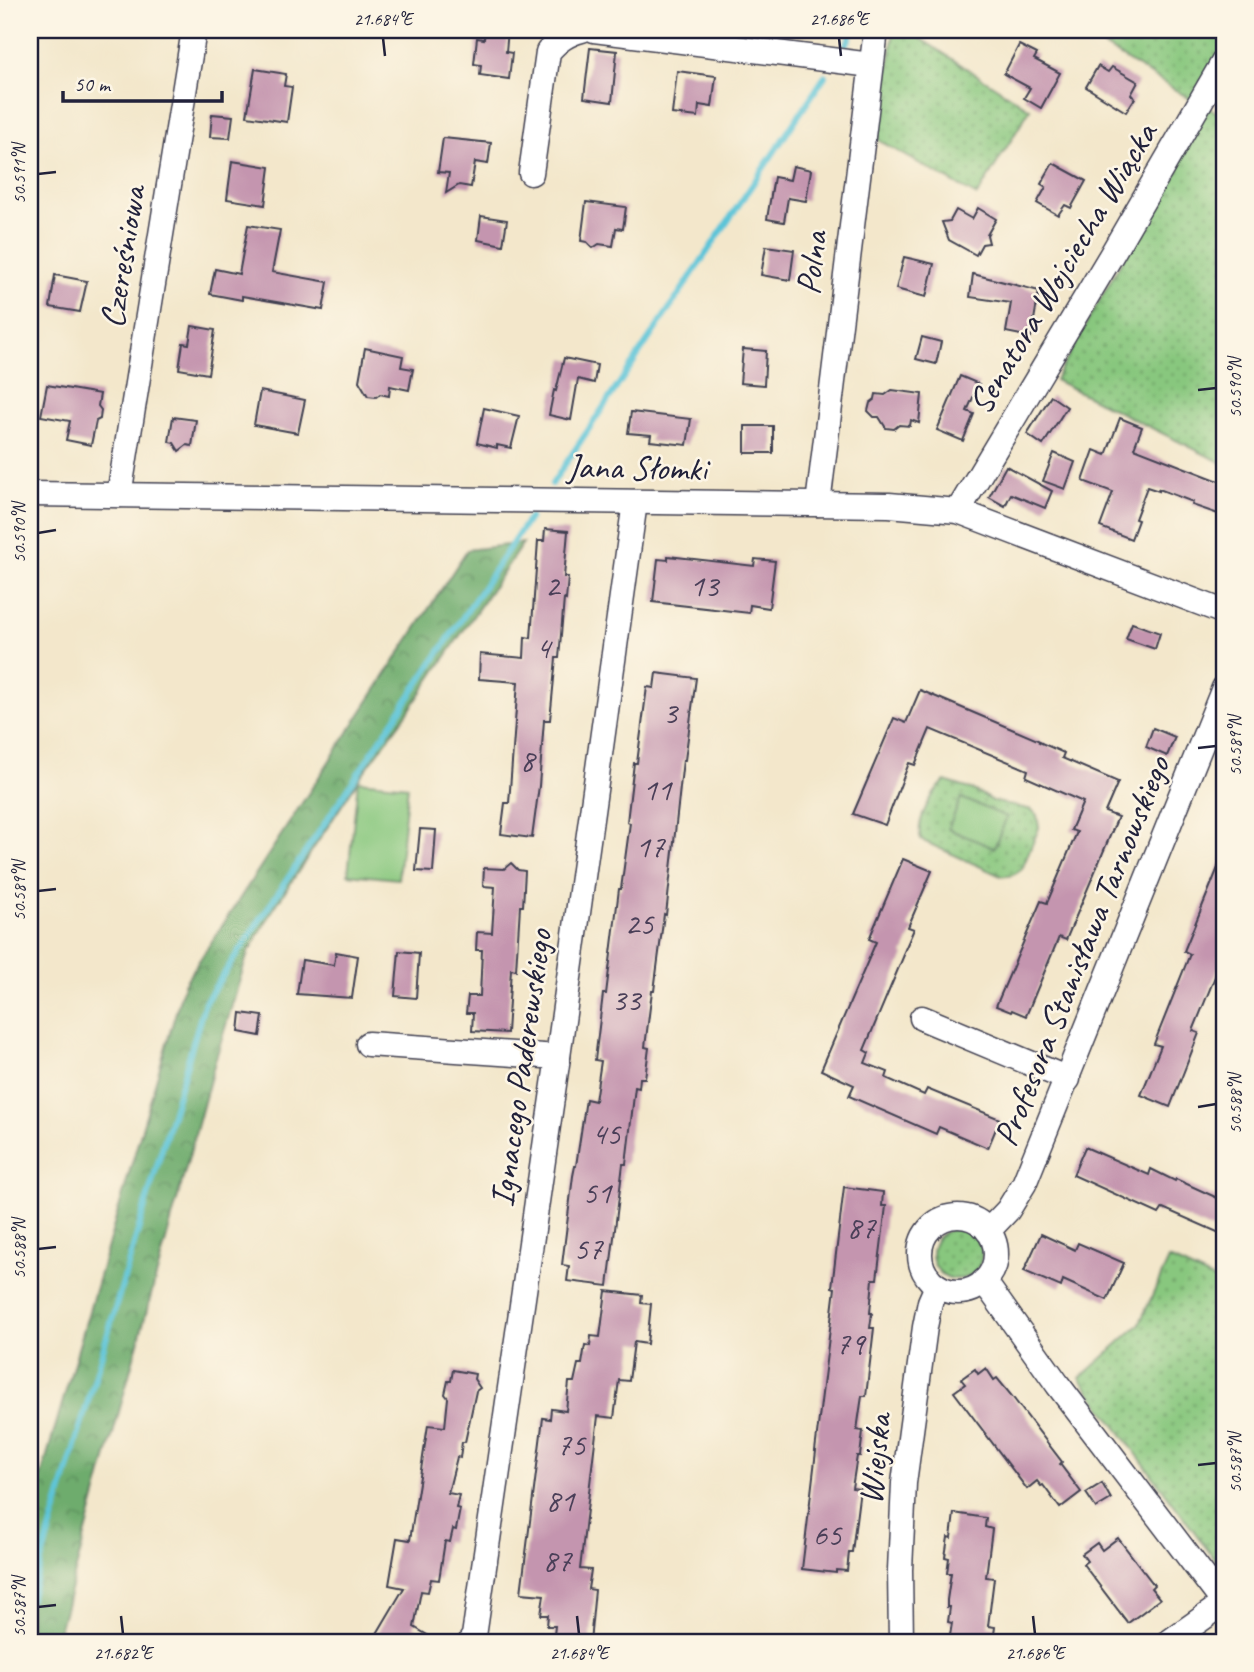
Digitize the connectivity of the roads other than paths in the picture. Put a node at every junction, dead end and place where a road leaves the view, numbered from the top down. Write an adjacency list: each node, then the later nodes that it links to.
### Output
1 (194, 30): 9 (street, Czereśniowa)
2 (582, 30): 7 (street)
3 (594, 30): 6 (street)
4 (876, 30): 6 (street, Polna)
5 (1224, 61): 12 (street, Senatora Wojciecha Wiącka)
6 (871, 65): 11 (street, Polna)
7 (531, 173)
8 (30, 494): 9 (street, Jana Słomki)
9 (118, 495): 10 (street, Jana Słomki)
10 (635, 502): 11 (street, Jana Słomki); 17 (street, Ignacego Paderewskiego)
11 (818, 504): 12 (street, Jana Słomki)
12 (958, 511): 13 (street, Jana Słomki)
13 (1224, 612)
14 (1224, 688): 18 (street, Profesora Stanisława Tarnowskiego)
15 (922, 1018): 18 (street)
16 (368, 1044): 17 (street)
17 (558, 1057): 23 (street, Ignacego Paderewskiego)
18 (1068, 1079): 19 (street, Profesora Stanisława Tarnowskiego)
19 (984, 1227): 20 (street); 21 (street)
20 (984, 1281): 21 (street); 22 (street)
21 (937, 1286): 24 (street, Wiejska)
22 (1224, 1603): 25 (street)
23 (477, 1640)
24 (901, 1642)
25 (1169, 1642)

